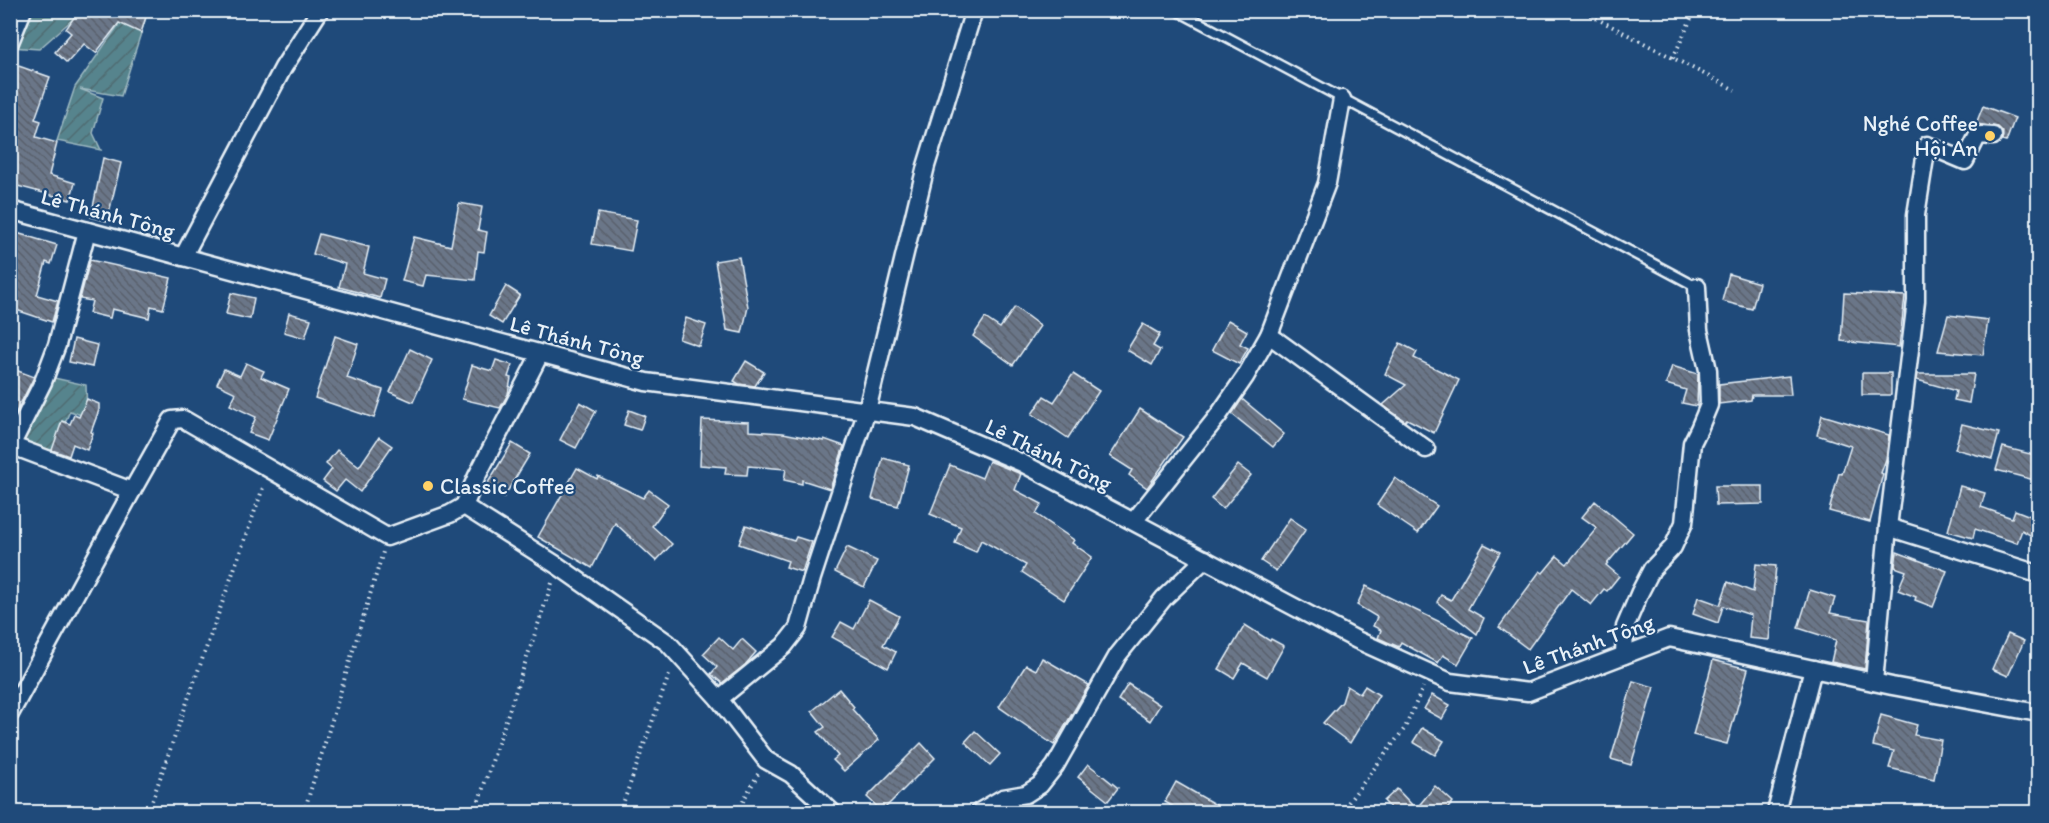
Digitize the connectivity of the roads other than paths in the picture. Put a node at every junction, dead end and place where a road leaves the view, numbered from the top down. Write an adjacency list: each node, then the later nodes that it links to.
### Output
1 (23, 10): 5 (street)
2 (320, 10): 10 (street)
3 (974, 10): 14 (street)
4 (1176, 10): 6 (lane)
5 (10, 42)
6 (1342, 99): 11 (lane); 12 (street)
7 (1993, 136): 20 (street)
8 (11, 212): 9 (street, Lê Thánh Tông)
9 (87, 231): 10 (street, Lê Thánh Tông); 15 (street)
10 (183, 257): 13 (street, Lê Thánh Tông)
11 (1697, 287): 23 (street)
12 (1269, 335): 16 (street); 19 (street)
13 (540, 354): 14 (street, Lê Thánh Tông); 18 (street)
14 (867, 410): 19 (street, Lê Thánh Tông); 26 (street)
15 (11, 445): 17 (street)
16 (1426, 449)
17 (132, 491): 18 (street); 28 (street)
18 (464, 506): 26 (street)
19 (1134, 521): 21 (street, Lê Thánh Tông)
20 (1888, 527): 22 (street); 25 (street)
21 (1204, 559): 23 (street, Lê Thánh Tông); 30 (street)
22 (2038, 574)
23 (1624, 655): 24 (street, Lê Thánh Tông)
24 (1813, 669): 25 (street, Lê Thánh Tông); 31 (street)
25 (1874, 682): 27 (street, Lê Thánh Tông)
26 (719, 699): 29 (street)
27 (2038, 713)
28 (10, 714)
29 (832, 813)
30 (979, 813)
31 (1776, 813)

